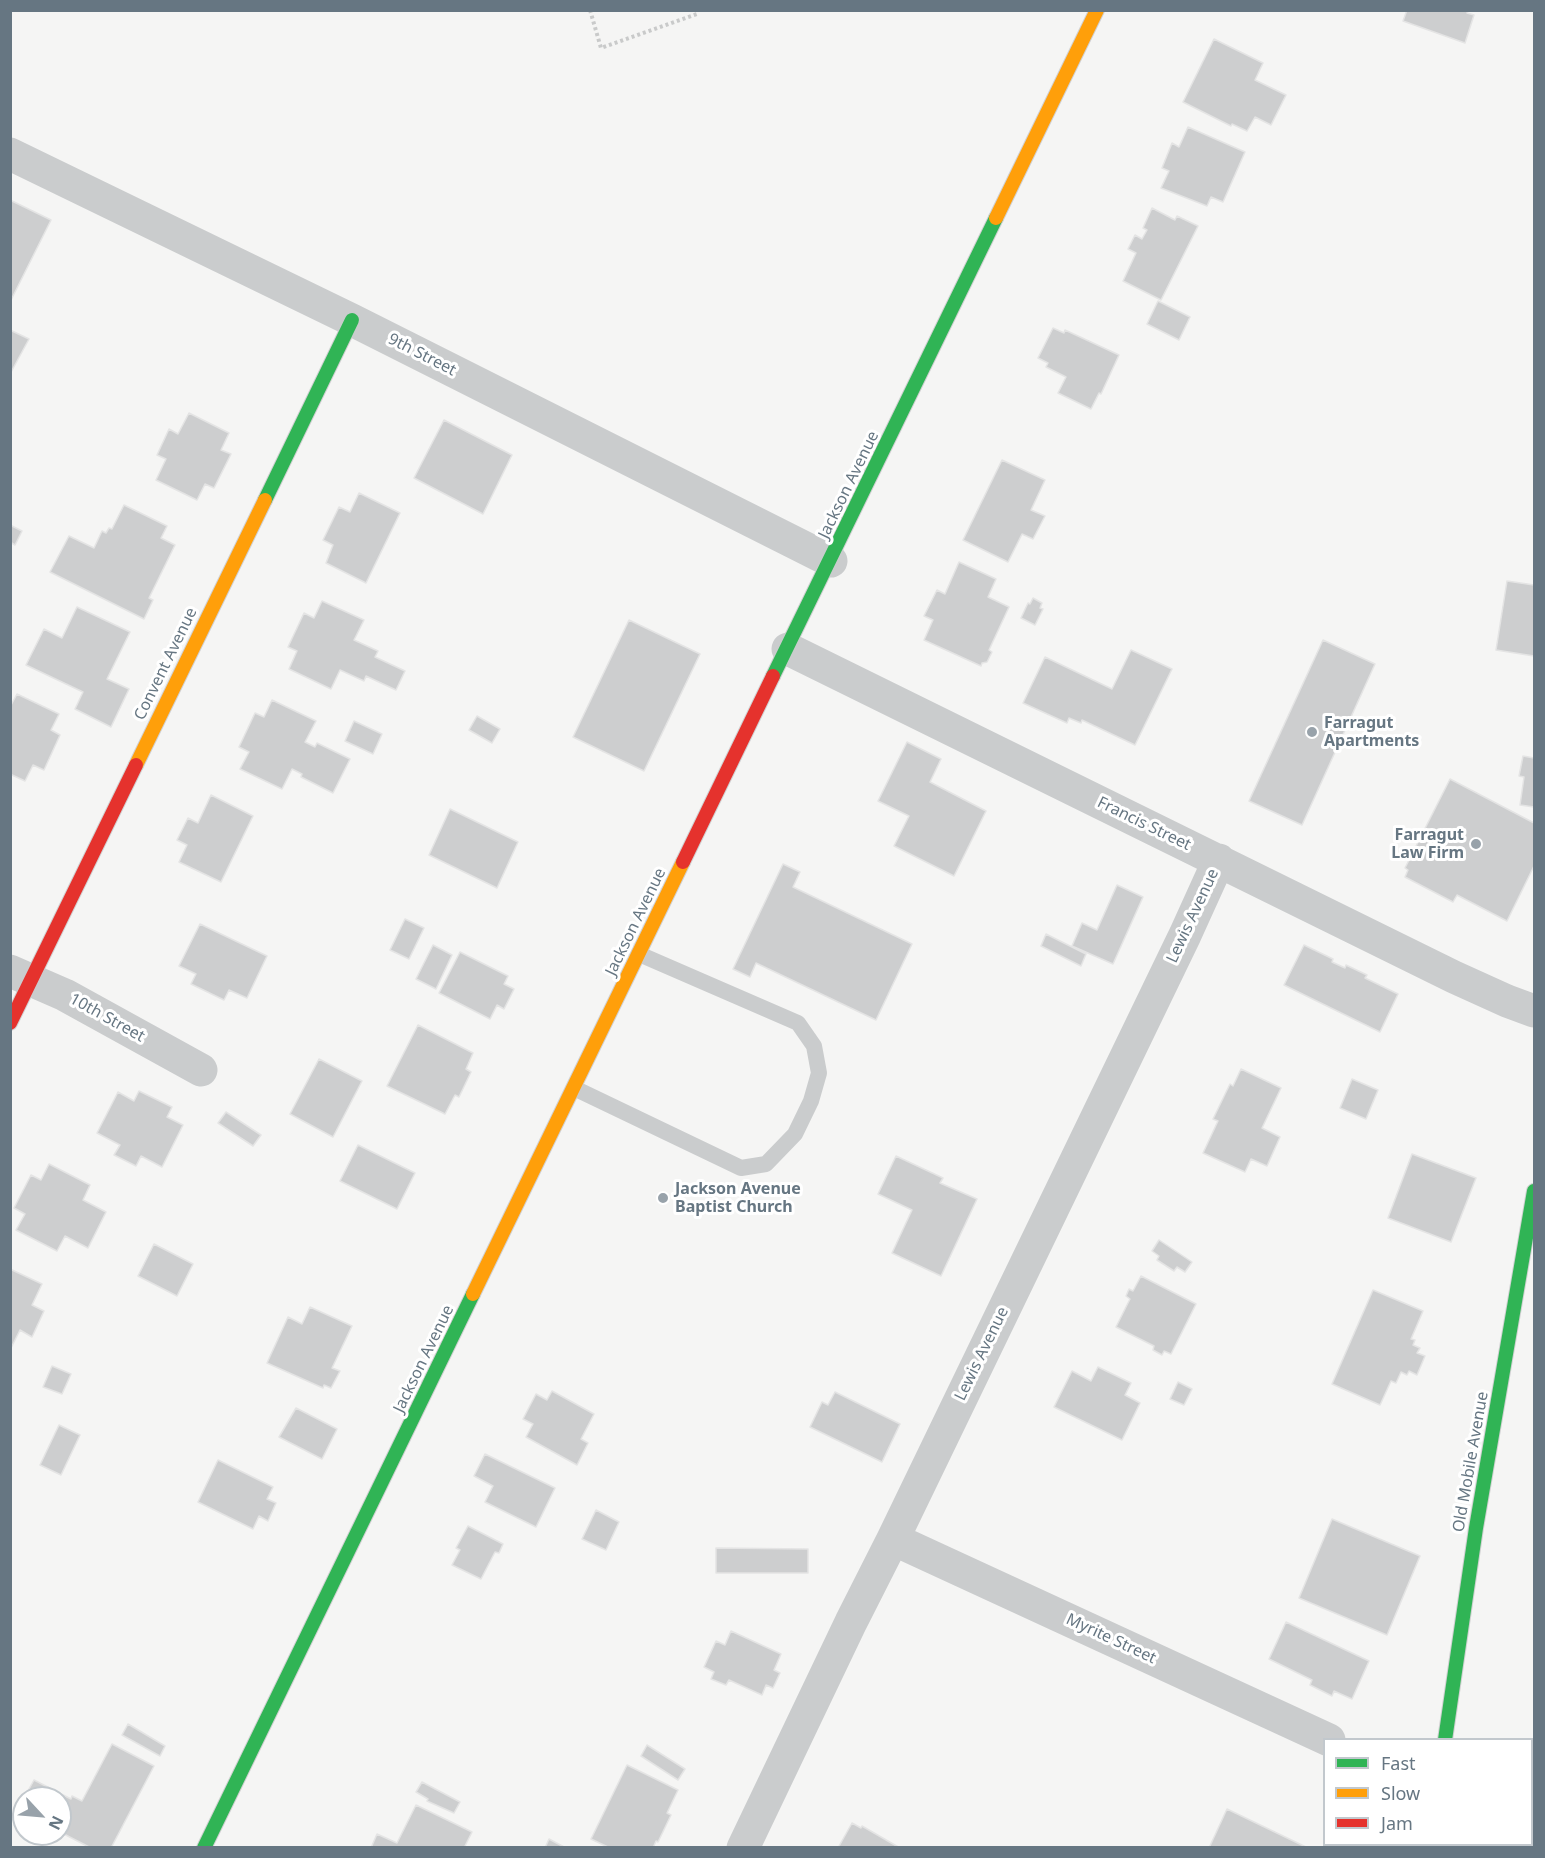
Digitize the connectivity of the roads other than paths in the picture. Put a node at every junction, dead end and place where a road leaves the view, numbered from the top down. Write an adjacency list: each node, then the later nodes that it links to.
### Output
1 (1097, 10): 4 (street, Jackson Avenue)
2 (10, 154): 3 (street, 9th Street)
3 (352, 320): 4 (street, 9th Street); 8 (street, Convent Avenue)
4 (831, 561): 5 (street, Jackson Avenue)
5 (788, 649): 6 (street, Francis Street); 7 (street, Jackson Avenue)
6 (1219, 860): 9 (street, Francis Street); 14 (street, Lewis Avenue)
7 (639, 954): 12 (street, Jackson Avenue); 12 (lane)
8 (21, 976): 10 (street, Convent Avenue); 11 (street, 10th Street)
9 (1534, 1011)
10 (10, 1023)
11 (201, 1070)
12 (574, 1088): 17 (street, Jackson Avenue)
13 (1534, 1191): 16 (street, Old Mobile Avenue)
14 (893, 1539): 15 (street, Myrite Street); 18 (street, Lewis Avenue)
15 (1325, 1738)
16 (1445, 1738)
17 (204, 1848)
18 (743, 1848)

